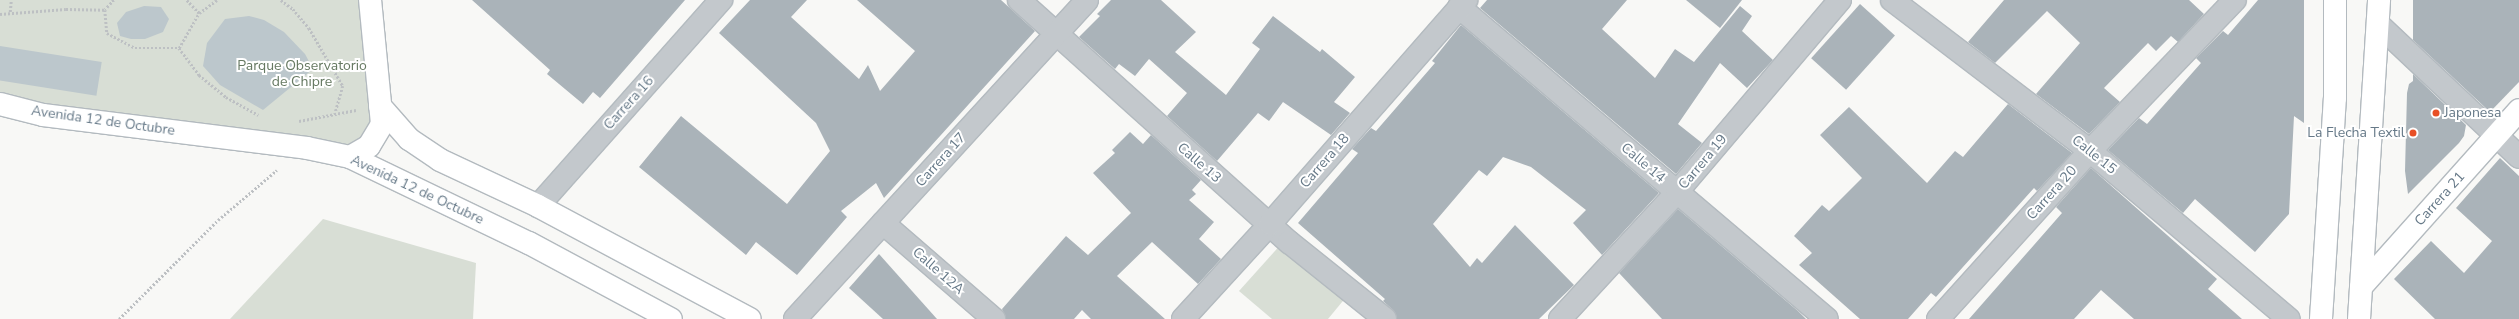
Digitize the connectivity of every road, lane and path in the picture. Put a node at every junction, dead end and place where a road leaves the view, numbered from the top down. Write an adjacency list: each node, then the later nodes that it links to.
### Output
1 (12, 0): 17 (path)
2 (114, 0): 16 (path)
3 (187, 0): 18 (path)
4 (216, 0): 18 (path)
5 (281, 0): 26 (path)
6 (370, 0): 24 (main road)
7 (720, 0): 35 (street, Carrera 16)
8 (1019, 0): 21 (street, Calle 13)
9 (1087, 0): 21 (street, Carrera 17)
10 (1840, 0): 34 (street, Carrera 19)
11 (1892, 0): 31 (street, Calle 15)
12 (2235, 0): 31 (street, Carrera 20)
13 (2335, 0): 50 (main road)
14 (2379, 0): 20 (main road)
15 (1463, 4): 34 (street, Calle 14); 37 (street, Carrera 18)
16 (105, 10): 17 (path); 22 (path)
17 (10, 12): 19 (path)
18 (199, 12): 22 (path)
19 (0, 14)
20 (2378, 24): 29 (street); 38 (main road)
21 (1056, 34): 36 (street, Carrera 17); 37 (street, Calle 13)
22 (179, 48): 27 (path)
23 (0, 104): 30 (main road, Avenida 12 de Octubre)
24 (380, 106): 26 (path); 32 (main road); 35 (main road)
25 (2519, 110): 29 (main road, Carrera 21)
26 (335, 114): 28 (path)
27 (256, 115)
28 (298, 121)
29 (2496, 136): 33 (street); 38 (main road, Carrera 21)
30 (307, 148): 32 (main road, Avenida 12 de Octubre); 39 (path)
31 (2090, 151): 48 (street, Carrera 20); 49 (street, Calle 15)
32 (350, 157): 40 (main road, Avenida 12 de Octubre)
33 (2519, 157)
34 (1677, 192): 46 (street, Carrera 19); 47 (street, Calle 14)
35 (538, 206): 41 (main road)
36 (883, 223): 42 (street, Carrera 17); 43 (street, Calle 12A)
37 (1270, 224): 44 (street, Carrera 18); 45 (street, Calle 13)
38 (2361, 287): 51 (main road)
39 (119, 319)
40 (671, 319)
41 (750, 319)
42 (795, 319)
43 (994, 319)
44 (1183, 319)
45 (1386, 319)
46 (1560, 319)
47 (1827, 319)
48 (1938, 319)
49 (2288, 319)
50 (2321, 319)
51 (2359, 319)

